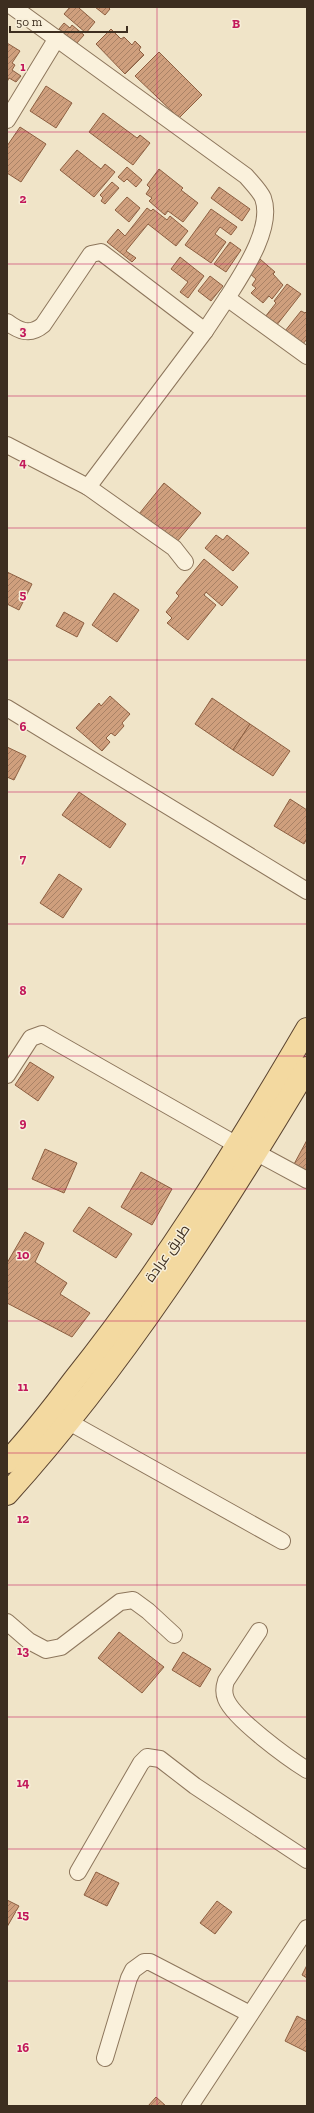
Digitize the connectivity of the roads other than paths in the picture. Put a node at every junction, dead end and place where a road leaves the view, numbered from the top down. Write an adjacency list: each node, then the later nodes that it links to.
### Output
1 (13, 7): 2 (street)
2 (57, 38): 3 (street); 4 (street)
3 (7, 120)
4 (227, 298): 6 (street); 7 (street)
5 (7, 322): 6 (street)
6 (205, 331): 9 (street)
7 (307, 356)
8 (7, 444): 9 (street)
9 (88, 488): 10 (street)
10 (185, 562)
11 (7, 708): 12 (street)
12 (307, 891)
13 (307, 1029): 16 (main road, طريق عرادة)
14 (307, 1068): 16 (main road, طريق عرادة)
15 (7, 1075): 16 (street)
16 (247, 1149): 17 (street); 18 (main road, طريق عرادة); 19 (main road, طريق عرادة)
17 (307, 1180)
18 (69, 1422): 20 (main road, طريق عرادة); 21 (street)
19 (7, 1462)
20 (7, 1494)
21 (282, 1541)
22 (7, 1622): 24 (street)
23 (259, 1631): 25 (street)
24 (174, 1635)
25 (307, 1770)
26 (307, 1860): 27 (street)
27 (78, 1872)
28 (307, 1928): 29 (street)
29 (250, 2014): 30 (street); 31 (street)
30 (105, 2058)
31 (190, 2106)

